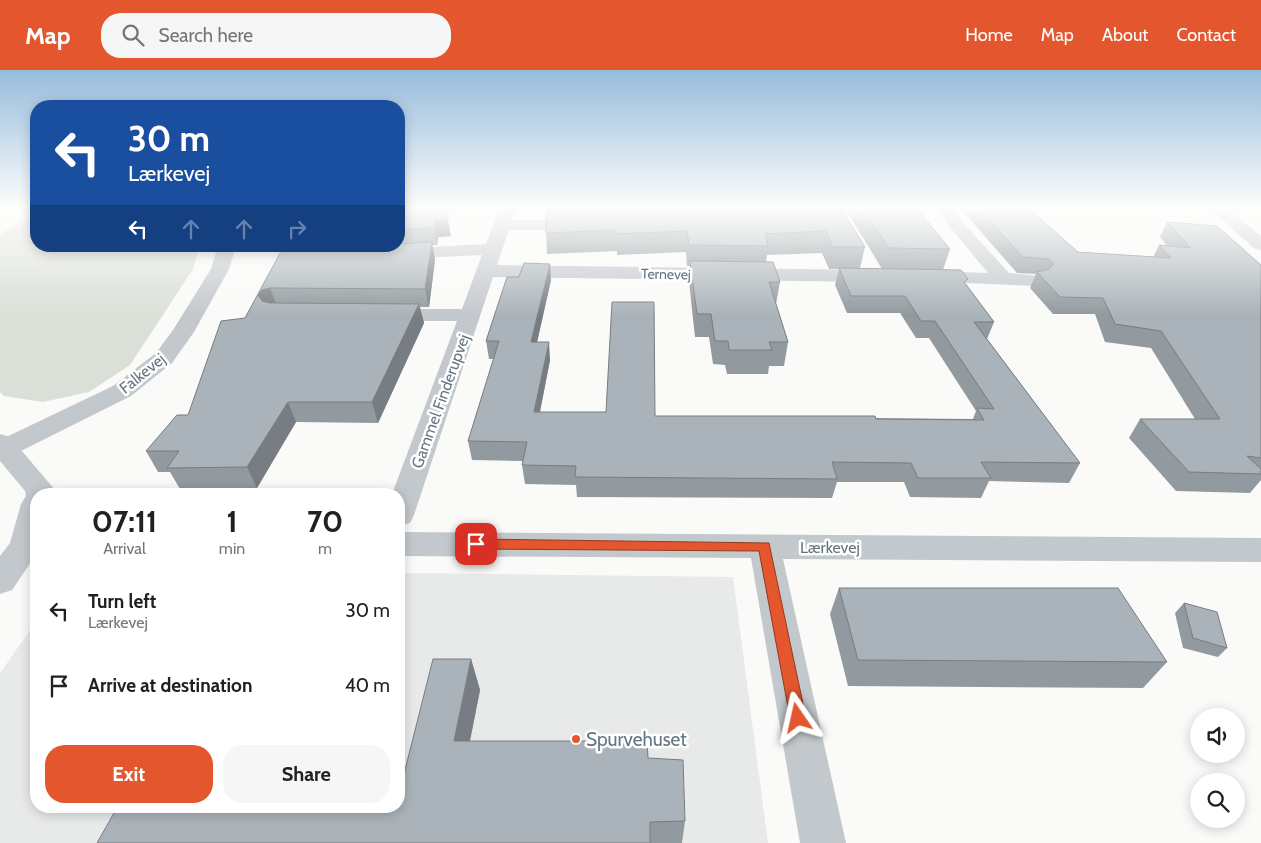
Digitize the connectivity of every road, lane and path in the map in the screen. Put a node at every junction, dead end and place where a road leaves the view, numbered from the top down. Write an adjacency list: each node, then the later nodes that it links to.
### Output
1 (496, 244): 3 (street, Gammel Finderupvej)
2 (973, 244): 11 (street)
3 (494, 249): 5 (street); 7 (street, Gammel Finderupvej)
4 (225, 252): 15 (street, Falkevej)
5 (385, 255)
6 (865, 259): 8 (street)
7 (486, 271): 8 (street, Ternevej); 14 (street, Gammel Finderupvej)
8 (875, 276): 9 (street, Ternevej)
9 (895, 277)
10 (915, 277): 11 (street)
11 (1003, 278): 12 (street)
12 (1034, 280)
13 (364, 315): 14 (street, Gammel Finderupvej)
14 (470, 315): 17 (street, Gammel Finderupvej)
15 (3, 445): 16 (street, Falkevej)
16 (38, 488)
17 (405, 498)
18 (405, 544): 19 (street, Lærkevej)
19 (765, 546): 21 (street, Lærkevej); 23 (street)
20 (30, 548): 22 (street)
21 (1261, 550)
22 (0, 581)
23 (823, 843)

